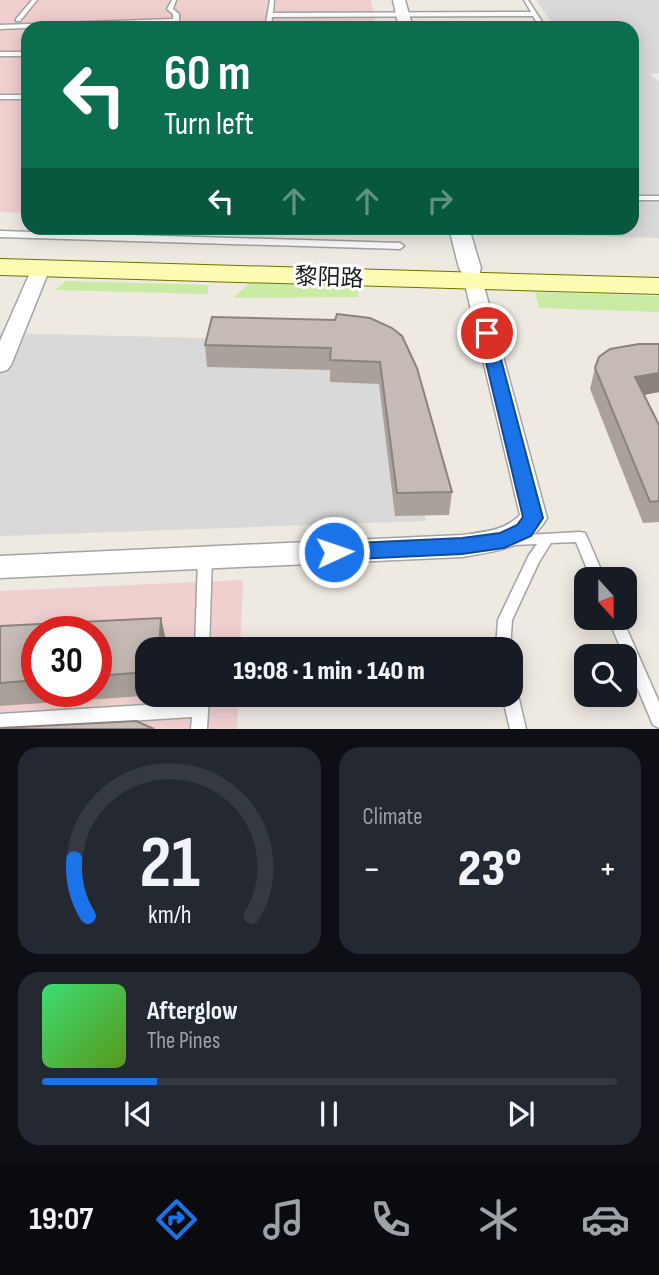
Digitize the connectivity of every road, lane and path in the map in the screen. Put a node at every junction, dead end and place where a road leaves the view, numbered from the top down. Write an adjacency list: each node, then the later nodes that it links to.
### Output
1 (35, 0): 9 (lane)
2 (174, 0): 10 (lane)
3 (272, 0): 8 (lane)
4 (399, 0): 6 (street)
5 (526, 0): 7 (lane)
6 (402, 14): 7 (lane); 8 (lane); 13 (street)
7 (535, 14): 14 (lane)
8 (270, 15): 12 (lane)
9 (18, 20)
10 (175, 20): 11 (lane)
11 (150, 21)
12 (269, 21)
13 (404, 21)
14 (539, 21)
15 (21, 26): 16 (lane)
16 (0, 27)
17 (0, 54): 18 (lane)
18 (21, 54)
19 (0, 97): 20 (lane)
20 (21, 97)
21 (639, 198): 22 (lane)
22 (659, 198)
23 (0, 234): 24 (lane)
24 (21, 235)
25 (33, 235): 27 (lane)
26 (461, 235): 32 (street)
27 (400, 246)
28 (0, 254): 32 (main road, 黎阳路)
29 (0, 267): 30 (main road, 黎阳路)
30 (41, 268): 32 (main road, 黎阳路); 34 (street)
31 (659, 272): 32 (main road, 黎阳路)
32 (472, 274): 33 (main road, 黎阳路); 36 (street)
33 (659, 285)
34 (0, 365)
35 (548, 538): 36 (lane); 39 (lane); 42 (lane)
36 (504, 540): 37 (street)
37 (205, 558): 38 (street); 41 (lane)
38 (0, 567)
39 (593, 567)
40 (620, 630): 46 (lane)
41 (202, 637)
42 (504, 637)
43 (150, 707): 47 (lane)
44 (200, 707): 48 (lane)
45 (513, 707): 49 (lane)
46 (659, 720)
47 (0, 722)
48 (200, 729)
49 (518, 729)

